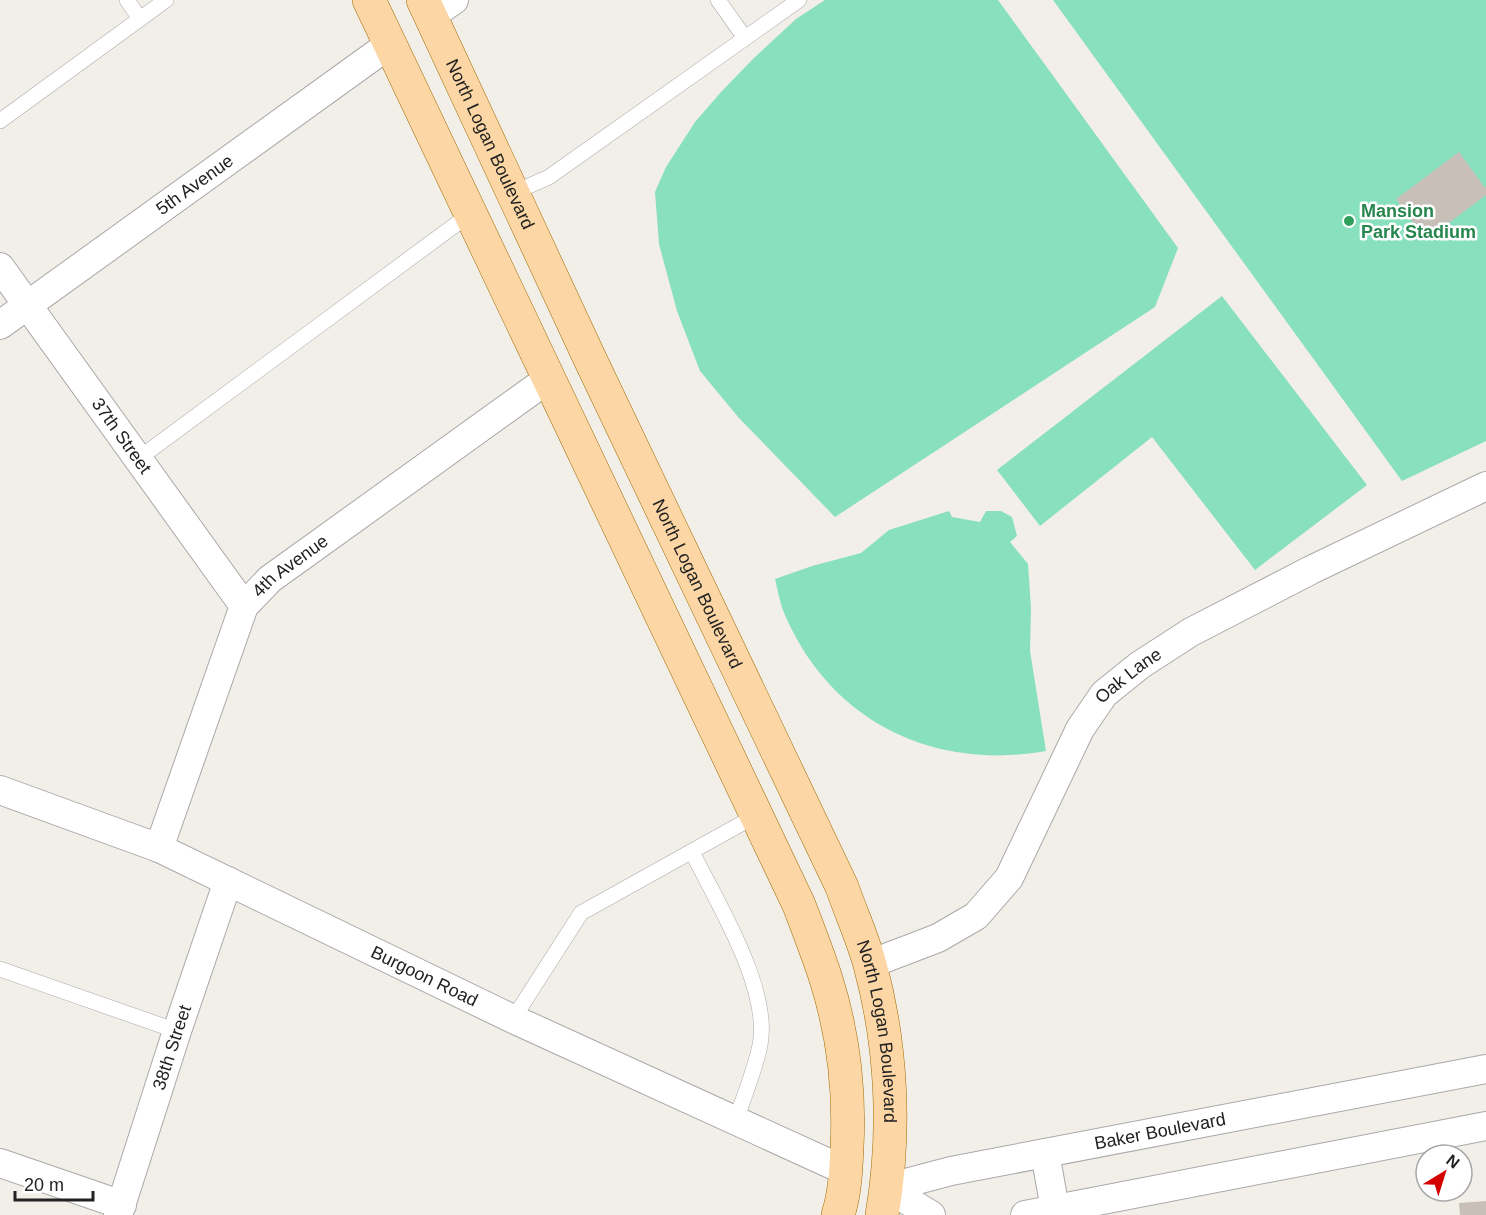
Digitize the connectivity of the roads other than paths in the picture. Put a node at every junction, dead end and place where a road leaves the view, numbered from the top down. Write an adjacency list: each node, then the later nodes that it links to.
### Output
1 (127, 0): 7 (lane)
2 (166, 0): 7 (lane)
3 (369, 0): 9 (main road, North Logan Boulevard)
4 (718, 0): 8 (lane)
5 (799, 0): 8 (lane)
6 (436, 5): 11 (main road, North Logan Boulevard)
7 (140, 19): 10 (lane)
8 (745, 38): 11 (lane)
9 (390, 44): 12 (main road, North Logan Boulevard); 14 (street, 5th Avenue)
10 (0, 121)
11 (513, 193): 25 (main road, North Logan Boulevard)
12 (470, 214): 16 (main road, North Logan Boulevard); 17 (lane)
13 (0, 267): 14 (street, 37th Street)
14 (28, 306): 15 (street, 5th Avenue); 17 (street, 37th Street)
15 (0, 325)
16 (548, 379): 19 (street, 4th Avenue); 21 (main road, North Logan Boulevard)
17 (138, 459): 19 (street, 37th Street)
18 (1486, 486): 25 (street, Oak Lane)
19 (244, 606): 22 (street, 4th Avenue)
20 (0, 790): 22 (street, Burgoon Road)
21 (757, 816): 23 (lane); 34 (main road, North Logan Boulevard)
22 (159, 848): 24 (street, Burgoon Road)
23 (692, 852): 27 (lane); 30 (lane)
24 (228, 881): 27 (street, Burgoon Road); 28 (street, 38th Street)
25 (870, 964): 35 (main road, North Logan Boulevard)
26 (0, 969): 28 (lane)
27 (513, 1019): 30 (street, Burgoon Road)
28 (177, 1031): 36 (street, 38th Street)
29 (1486, 1069): 32 (street, Baker Boulevard)
30 (735, 1120): 34 (street, Burgoon Road)
31 (1486, 1126): 37 (street)
32 (1045, 1153): 35 (street, Baker Boulevard); 37 (street)
33 (0, 1163): 36 (street)
34 (846, 1171): 35 (main road); 38 (main road, North Logan Boulevard)
35 (884, 1202): 39 (street)
36 (120, 1210)
37 (1056, 1212): 40 (street)
38 (838, 1215)
39 (931, 1215)
40 (1025, 1215)

